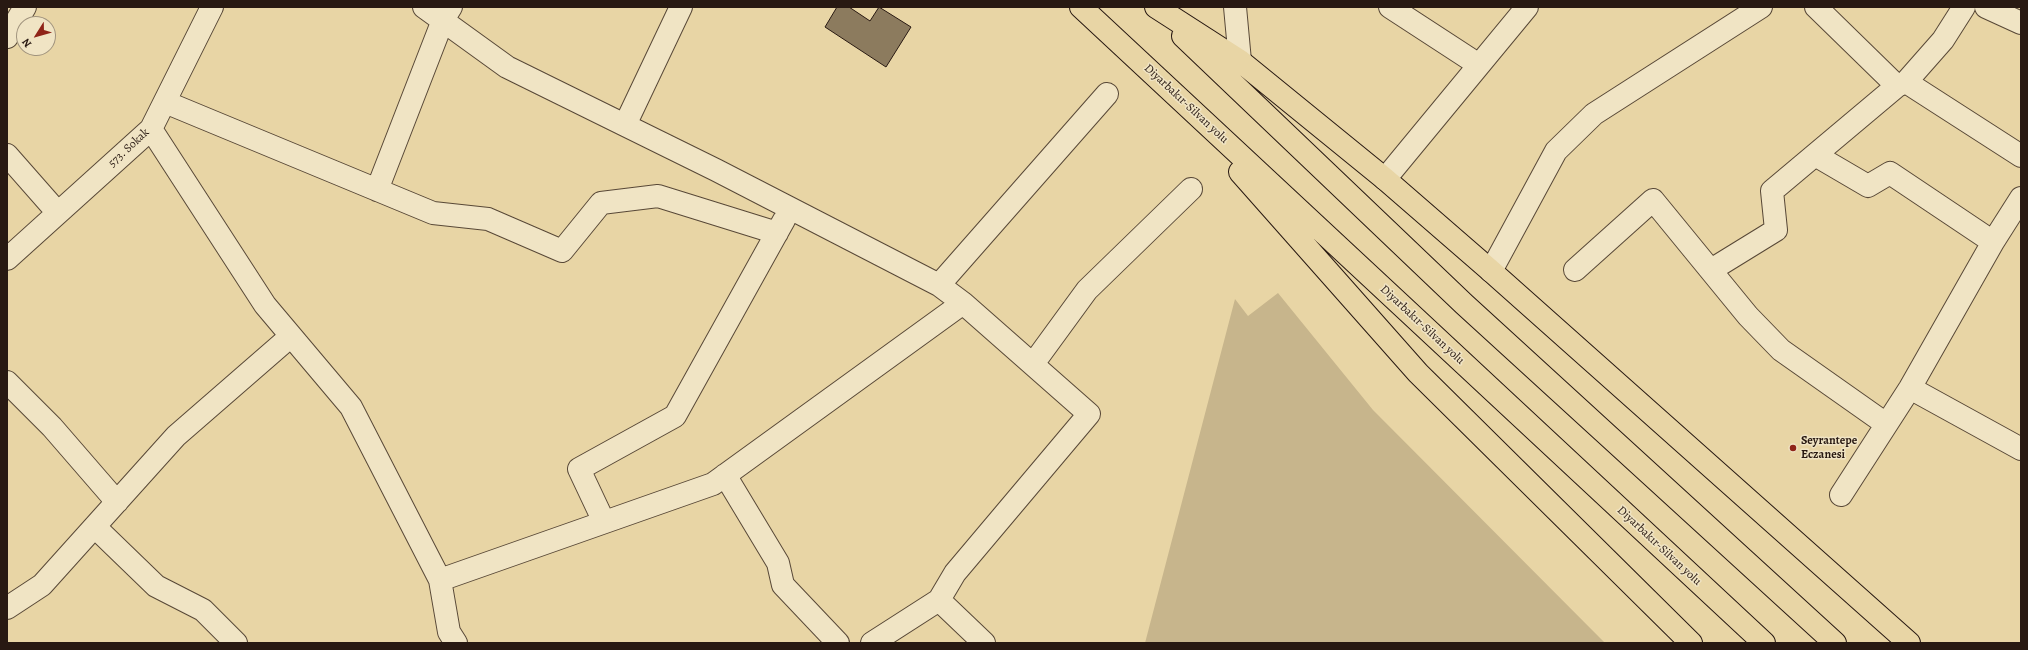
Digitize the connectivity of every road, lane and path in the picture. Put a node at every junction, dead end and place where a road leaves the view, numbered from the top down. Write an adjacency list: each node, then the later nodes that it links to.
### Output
1 (25, 7): 17 (street)
2 (212, 7): 23 (street, 573. Sokak)
3 (424, 7): 15 (street)
4 (681, 7): 24 (street)
5 (1080, 7): 20 (highway, Diyarbakır-Silvan yolu)
6 (1152, 7): 64 (highway)
7 (1156, 7): 18 (highway)
8 (1235, 7): 18 (street)
9 (1390, 7): 19 (street)
10 (1527, 7): 19 (street)
11 (1761, 7): 40 (street)
12 (1816, 7): 21 (street)
13 (1964, 7): 21 (street)
14 (1986, 7): 16 (street)
15 (447, 14): 24 (street); 31 (street)
16 (2021, 23)
17 (7, 37)
18 (1240, 61): 29 (highway)
19 (1479, 65): 29 (street)
20 (1147, 68): 62 (highway); 63 (highway, Diyarbakır-Silvan yolu)
21 (1902, 84): 27 (street); 28 (street)
22 (1106, 94): 41 (street)
23 (164, 102): 25 (street, 573. Sokak); 31 (street)
24 (625, 125): 33 (street)
25 (151, 129): 34 (street, 573. Sokak); 43 (street)
26 (7, 155): 34 (street)
27 (1815, 155): 36 (street); 39 (street)
28 (2021, 156)
29 (1385, 179): 40 (highway)
30 (1191, 189): 44 (street)
31 (377, 190): 35 (street)
32 (2021, 198): 36 (street)
33 (790, 208): 35 (street); 41 (street)
34 (58, 214): 37 (street, 573. Sokak)
35 (777, 233): 52 (street)
36 (1993, 242): 46 (street)
37 (8, 257)
38 (1575, 270): 39 (street)
39 (1711, 270): 47 (street)
40 (1491, 271): 65 (highway)
41 (939, 285): 42 (street)
42 (963, 303): 44 (street); 49 (street)
43 (291, 336): 51 (street); 54 (street)
44 (1033, 364): 55 (street)
45 (7, 382): 51 (street)
46 (1910, 388): 47 (street); 48 (street)
47 (1886, 424): 50 (street)
48 (2021, 449)
49 (725, 475): 52 (street); 59 (street)
50 (1841, 495)
51 (117, 502): 53 (street)
52 (604, 522): 54 (street)
53 (95, 527): 56 (street); 58 (street)
54 (440, 580): 57 (street)
55 (939, 600): 60 (street); 61 (street)
56 (7, 608)
57 (449, 639)
58 (236, 643)
59 (838, 643)
60 (872, 643)
61 (984, 643)
62 (1691, 643)
63 (1764, 643)
64 (1835, 643)
65 (1909, 643)

